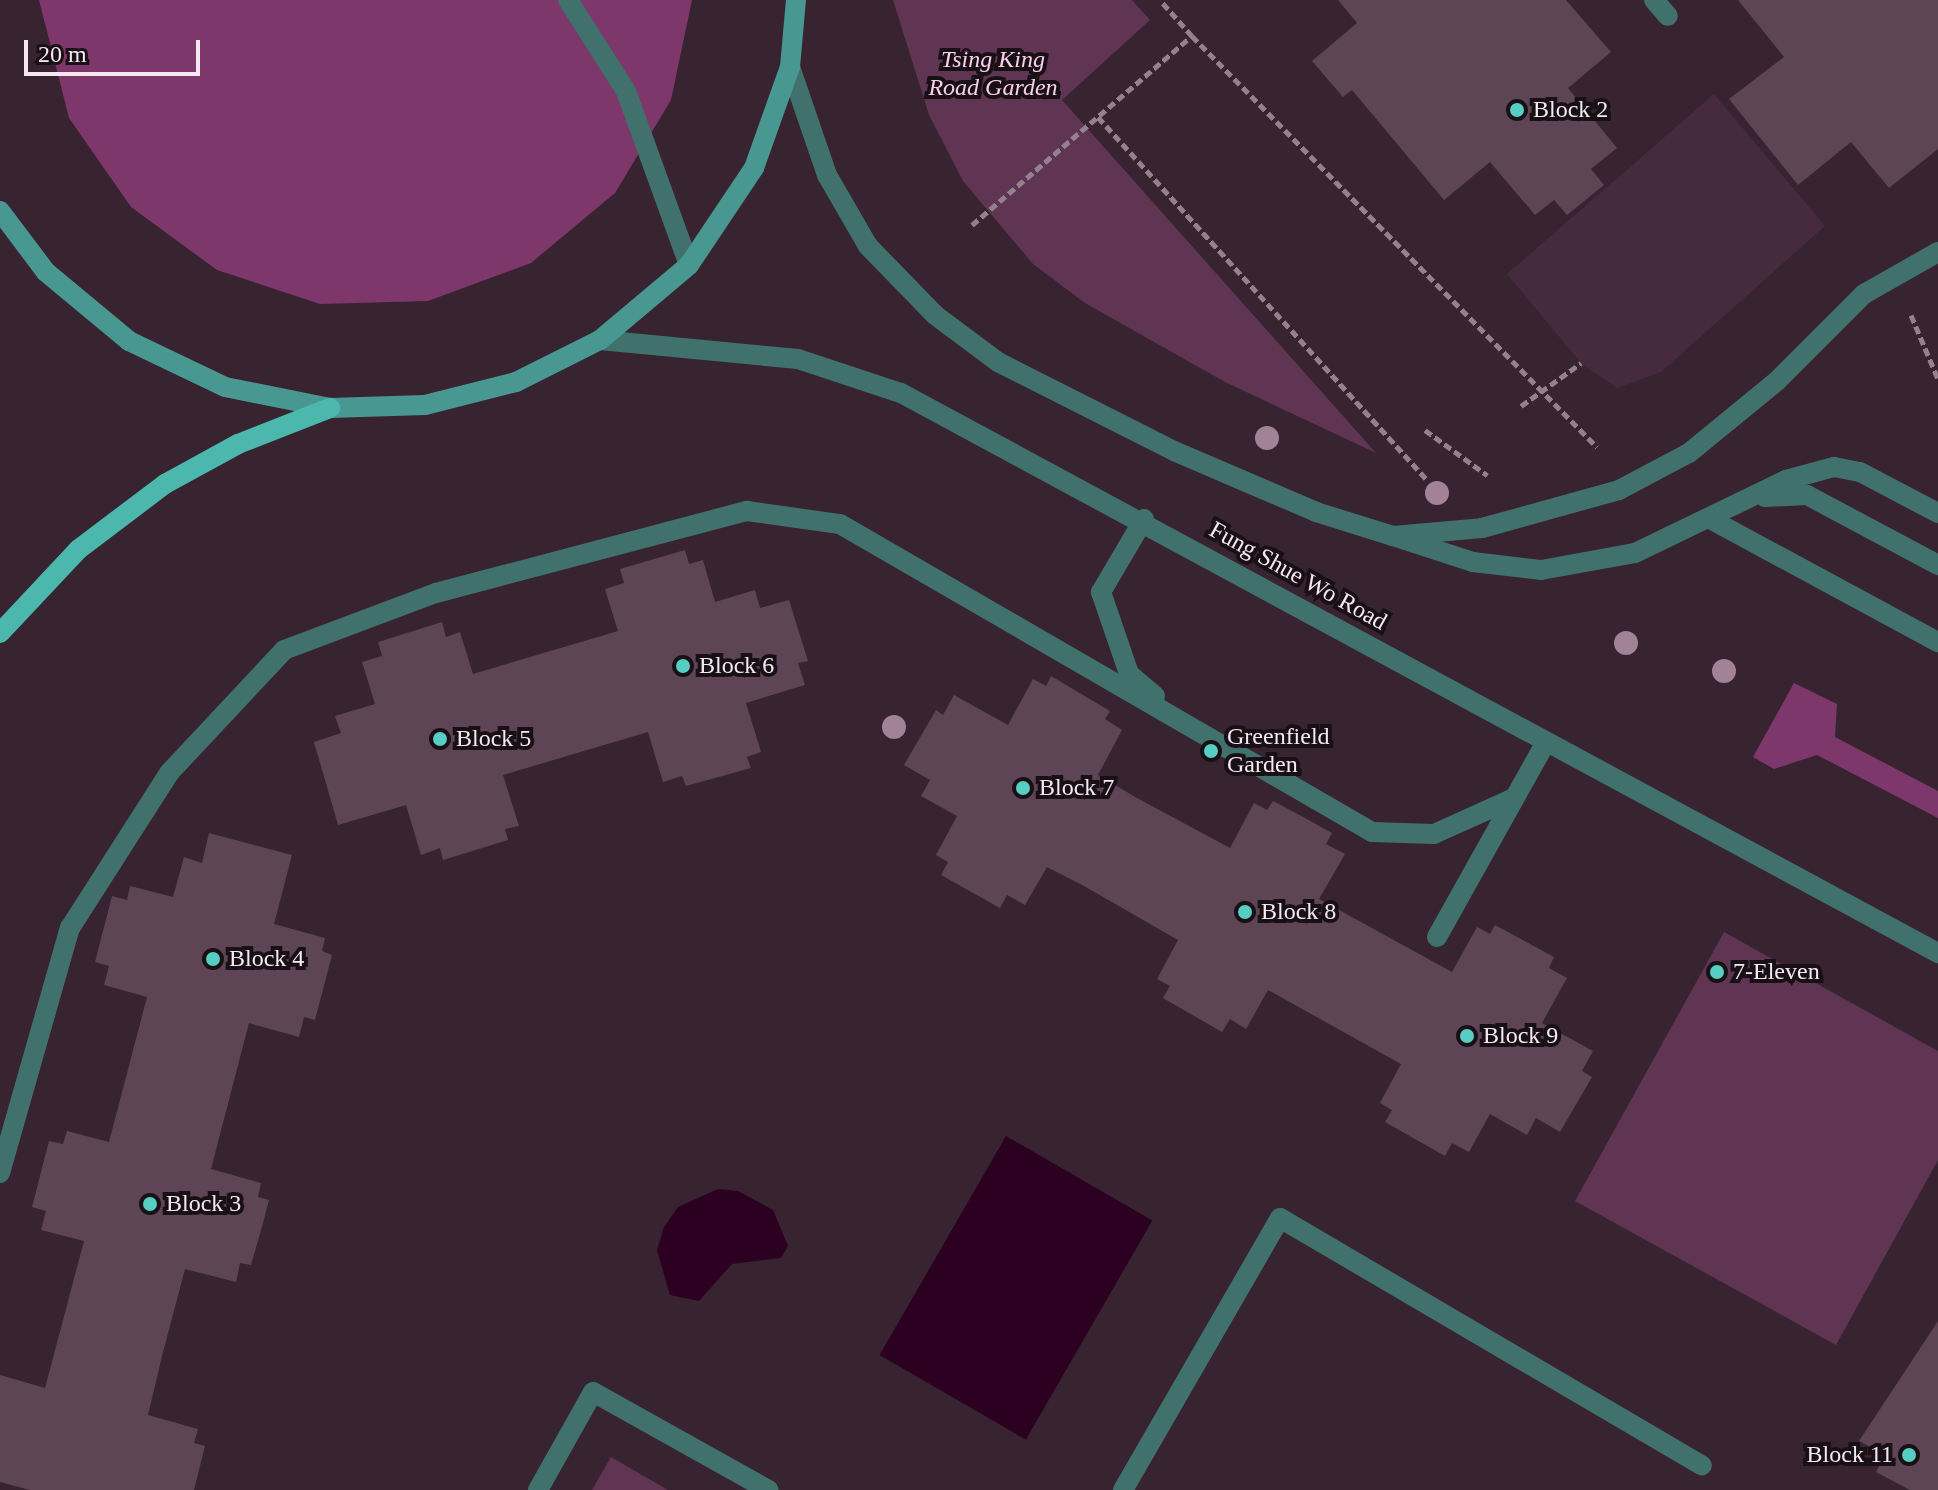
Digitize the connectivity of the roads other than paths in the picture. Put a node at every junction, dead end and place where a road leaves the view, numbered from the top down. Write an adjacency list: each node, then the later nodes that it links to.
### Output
1 (568, 0): 6 (street)
2 (796, 0): 3 (main road)
3 (790, 67): 6 (main road); 13 (street)
4 (0, 211): 8 (main road)
5 (1938, 252): 13 (street)
6 (689, 265): 7 (main road)
7 (600, 340): 8 (main road); 11 (street, Fung Shue Wo Road)
8 (330, 408): 15 (main road)
9 (1751, 501): 10 (street); 12 (street); 14 (street)
10 (1938, 513)
11 (1144, 519): 17 (street); 18 (street, Fung Shue Wo Road)
12 (1712, 520): 13 (street); 16 (street)
13 (1393, 536)
14 (1938, 565)
15 (0, 633)
16 (1938, 642)
17 (1194, 730): 19 (street); 22 (street)
18 (1545, 744): 19 (street); 21 (street, Fung Shue Wo Road)
19 (1514, 798): 20 (street)
20 (1437, 937)
21 (1938, 953)
22 (0, 1173)
23 (1702, 1466): 26 (street)
24 (538, 1490): 25 (street)
25 (768, 1490)
26 (1123, 1490)

